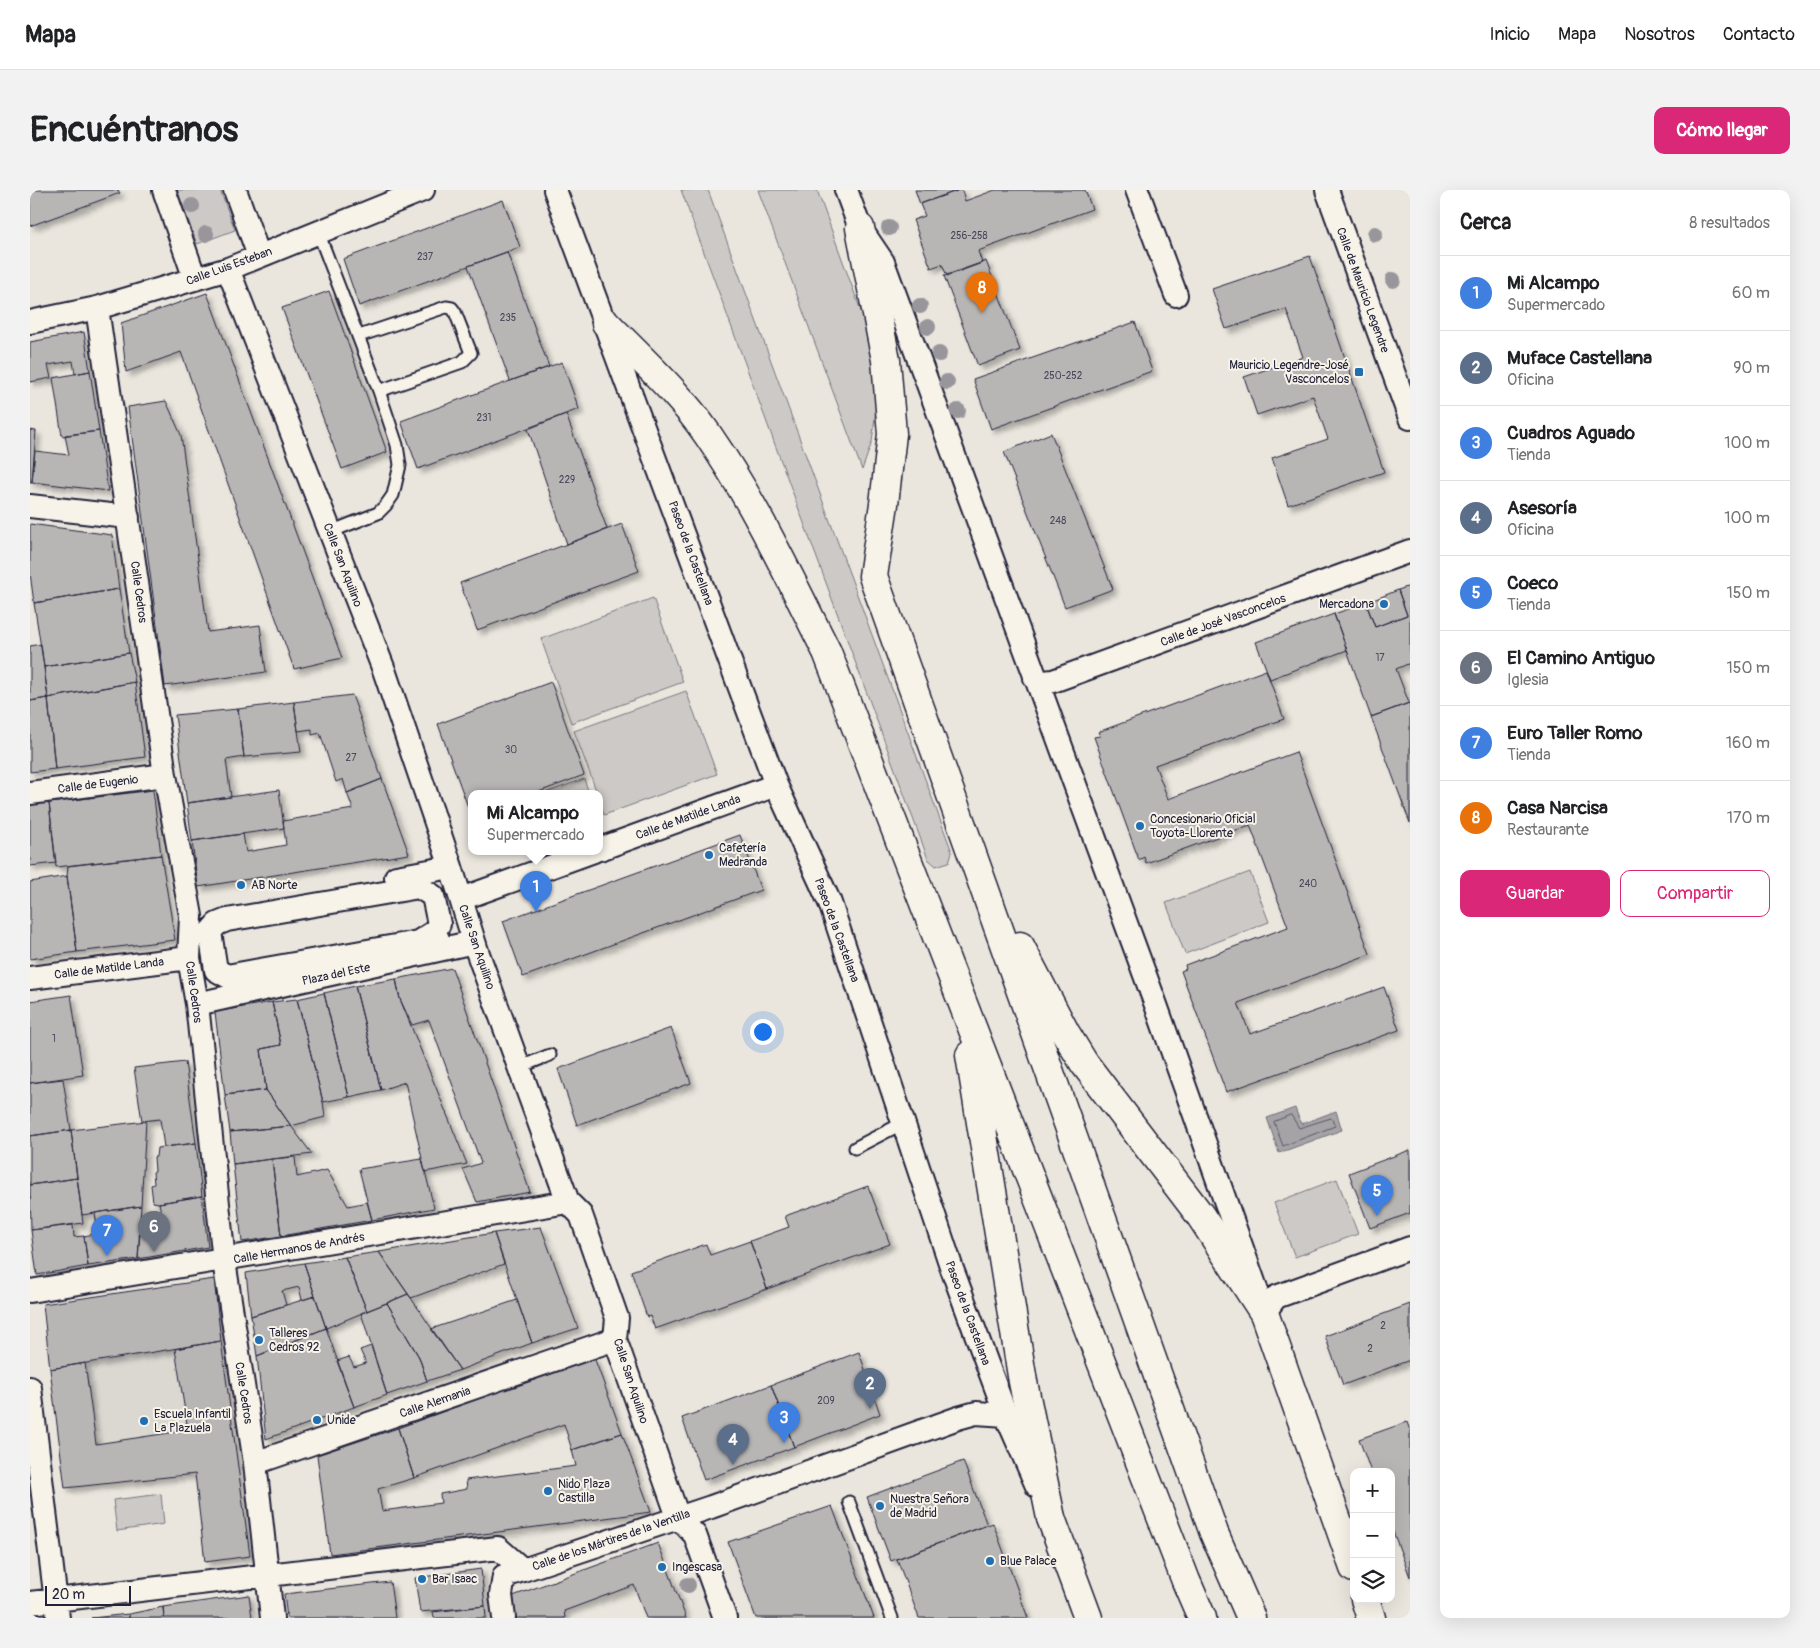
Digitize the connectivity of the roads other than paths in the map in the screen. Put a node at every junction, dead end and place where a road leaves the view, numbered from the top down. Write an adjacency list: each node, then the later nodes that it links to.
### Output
1 (164, 190): 12 (street)
2 (235, 190): 10 (street)
3 (423, 190): 9 (street, Calle Luis Esteban)
4 (555, 190): 16 (street, Paseo de la Castellana)
5 (846, 190): 8 (street)
6 (1137, 190): 13 (street)
7 (1327, 190): 19 (street, Calle de Mauricio Legendre)
8 (860, 228): 24 (street); 30 (main road)
9 (318, 232): 10 (street, Calle Luis Esteban); 17 (lane)
10 (260, 256): 11 (street, Calle Luis Esteban)
11 (228, 269): 12 (street, Calle Luis Esteban); 22 (street, Calle San Aquilino)
12 (195, 279): 14 (street, Calle Luis Esteban)
13 (1176, 295)
14 (97, 308): 15 (street, Calle Luis Esteban); 21 (street, Calle Cedros)
15 (30, 322)
16 (606, 323): 26 (street, Paseo de la Castellana); 38 (main road)
17 (359, 336): 18 (lane); 18 (lane)
18 (379, 391): 22 (lane)
19 (1410, 418)
20 (30, 506): 21 (street)
21 (128, 517): 25 (street, Calle Cedros)
22 (330, 532): 31 (street, Calle San Aquilino)
23 (1410, 551): 24 (street, Calle de José Vasconcelos)
24 (1035, 678): 48 (street)
25 (165, 775): 27 (street, Calle de Eugenio); 33 (street, Calle Cedros)
26 (776, 785): 28 (street, Calle de Matilde Landa); 42 (street, Paseo de la Castellana)
27 (30, 793)
28 (603, 848)
29 (583, 855): 32 (street)
30 (974, 857): 48 (main road); 68 (main road)
31 (451, 867): 32 (street, Calle San Aquilino); 33 (street)
32 (461, 900): 34 (street, Calle San Aquilino)
33 (191, 916): 35 (street, Calle Cedros)
34 (474, 942): 39 (street, Plaza del Este); 41 (street, Calle San Aquilino)
35 (188, 958): 36 (street, Calle de Matilde Landa); 39 (street, Calle Cedros)
36 (30, 978)
37 (227, 981): 37 (street)
38 (962, 1002): 55 (main road); 67 (main road)
39 (197, 1004): 46 (street, Calle Cedros)
40 (550, 1055): 41 (lane)
41 (520, 1067): 44 (street, Calle San Aquilino)
42 (903, 1123): 43 (lane); 51 (street, Paseo de la Castellana)
43 (855, 1148)
44 (568, 1202): 46 (street, Calle Hermanos de Andrés); 49 (street, Calle San Aquilino)
45 (1410, 1248): 48 (street)
46 (224, 1261): 47 (street, Calle Hermanos de Andrés); 52 (street, Calle Cedros)
47 (30, 1291)
48 (1264, 1313): 56 (main road)
49 (615, 1340): 52 (street, Calle Alemania); 54 (street, Calle San Aquilino)
50 (30, 1388): 61 (street)
51 (1006, 1415): 54 (street, Calle de los Mártires de la Ventilla); 55 (street, Paseo de la Castellana)
52 (255, 1463): 58 (street, Calle Cedros)
53 (849, 1502): 65 (lane)
54 (678, 1517): 57 (street, Calle de los Mártires de la Ventilla); 64 (street, Calle San Aquilino)
55 (1051, 1518): 66 (main road, Paseo de la Castellana)
56 (1350, 1558)
57 (523, 1570): 58 (street, Calle de los Mártires de la Ventilla); 63 (street)
58 (267, 1575): 61 (street, Calle de los Mártires de la Ventilla); 62 (street, Calle Cedros)
59 (1366, 1603): 69 (main road)
60 (30, 1604): 61 (street, Calle de los Mártires de la Ventilla)
61 (57, 1609)
62 (272, 1618)
63 (504, 1618)
64 (725, 1618)
65 (892, 1618)
66 (1088, 1618)
67 (1202, 1618)
68 (1252, 1618)
69 (1371, 1618)

